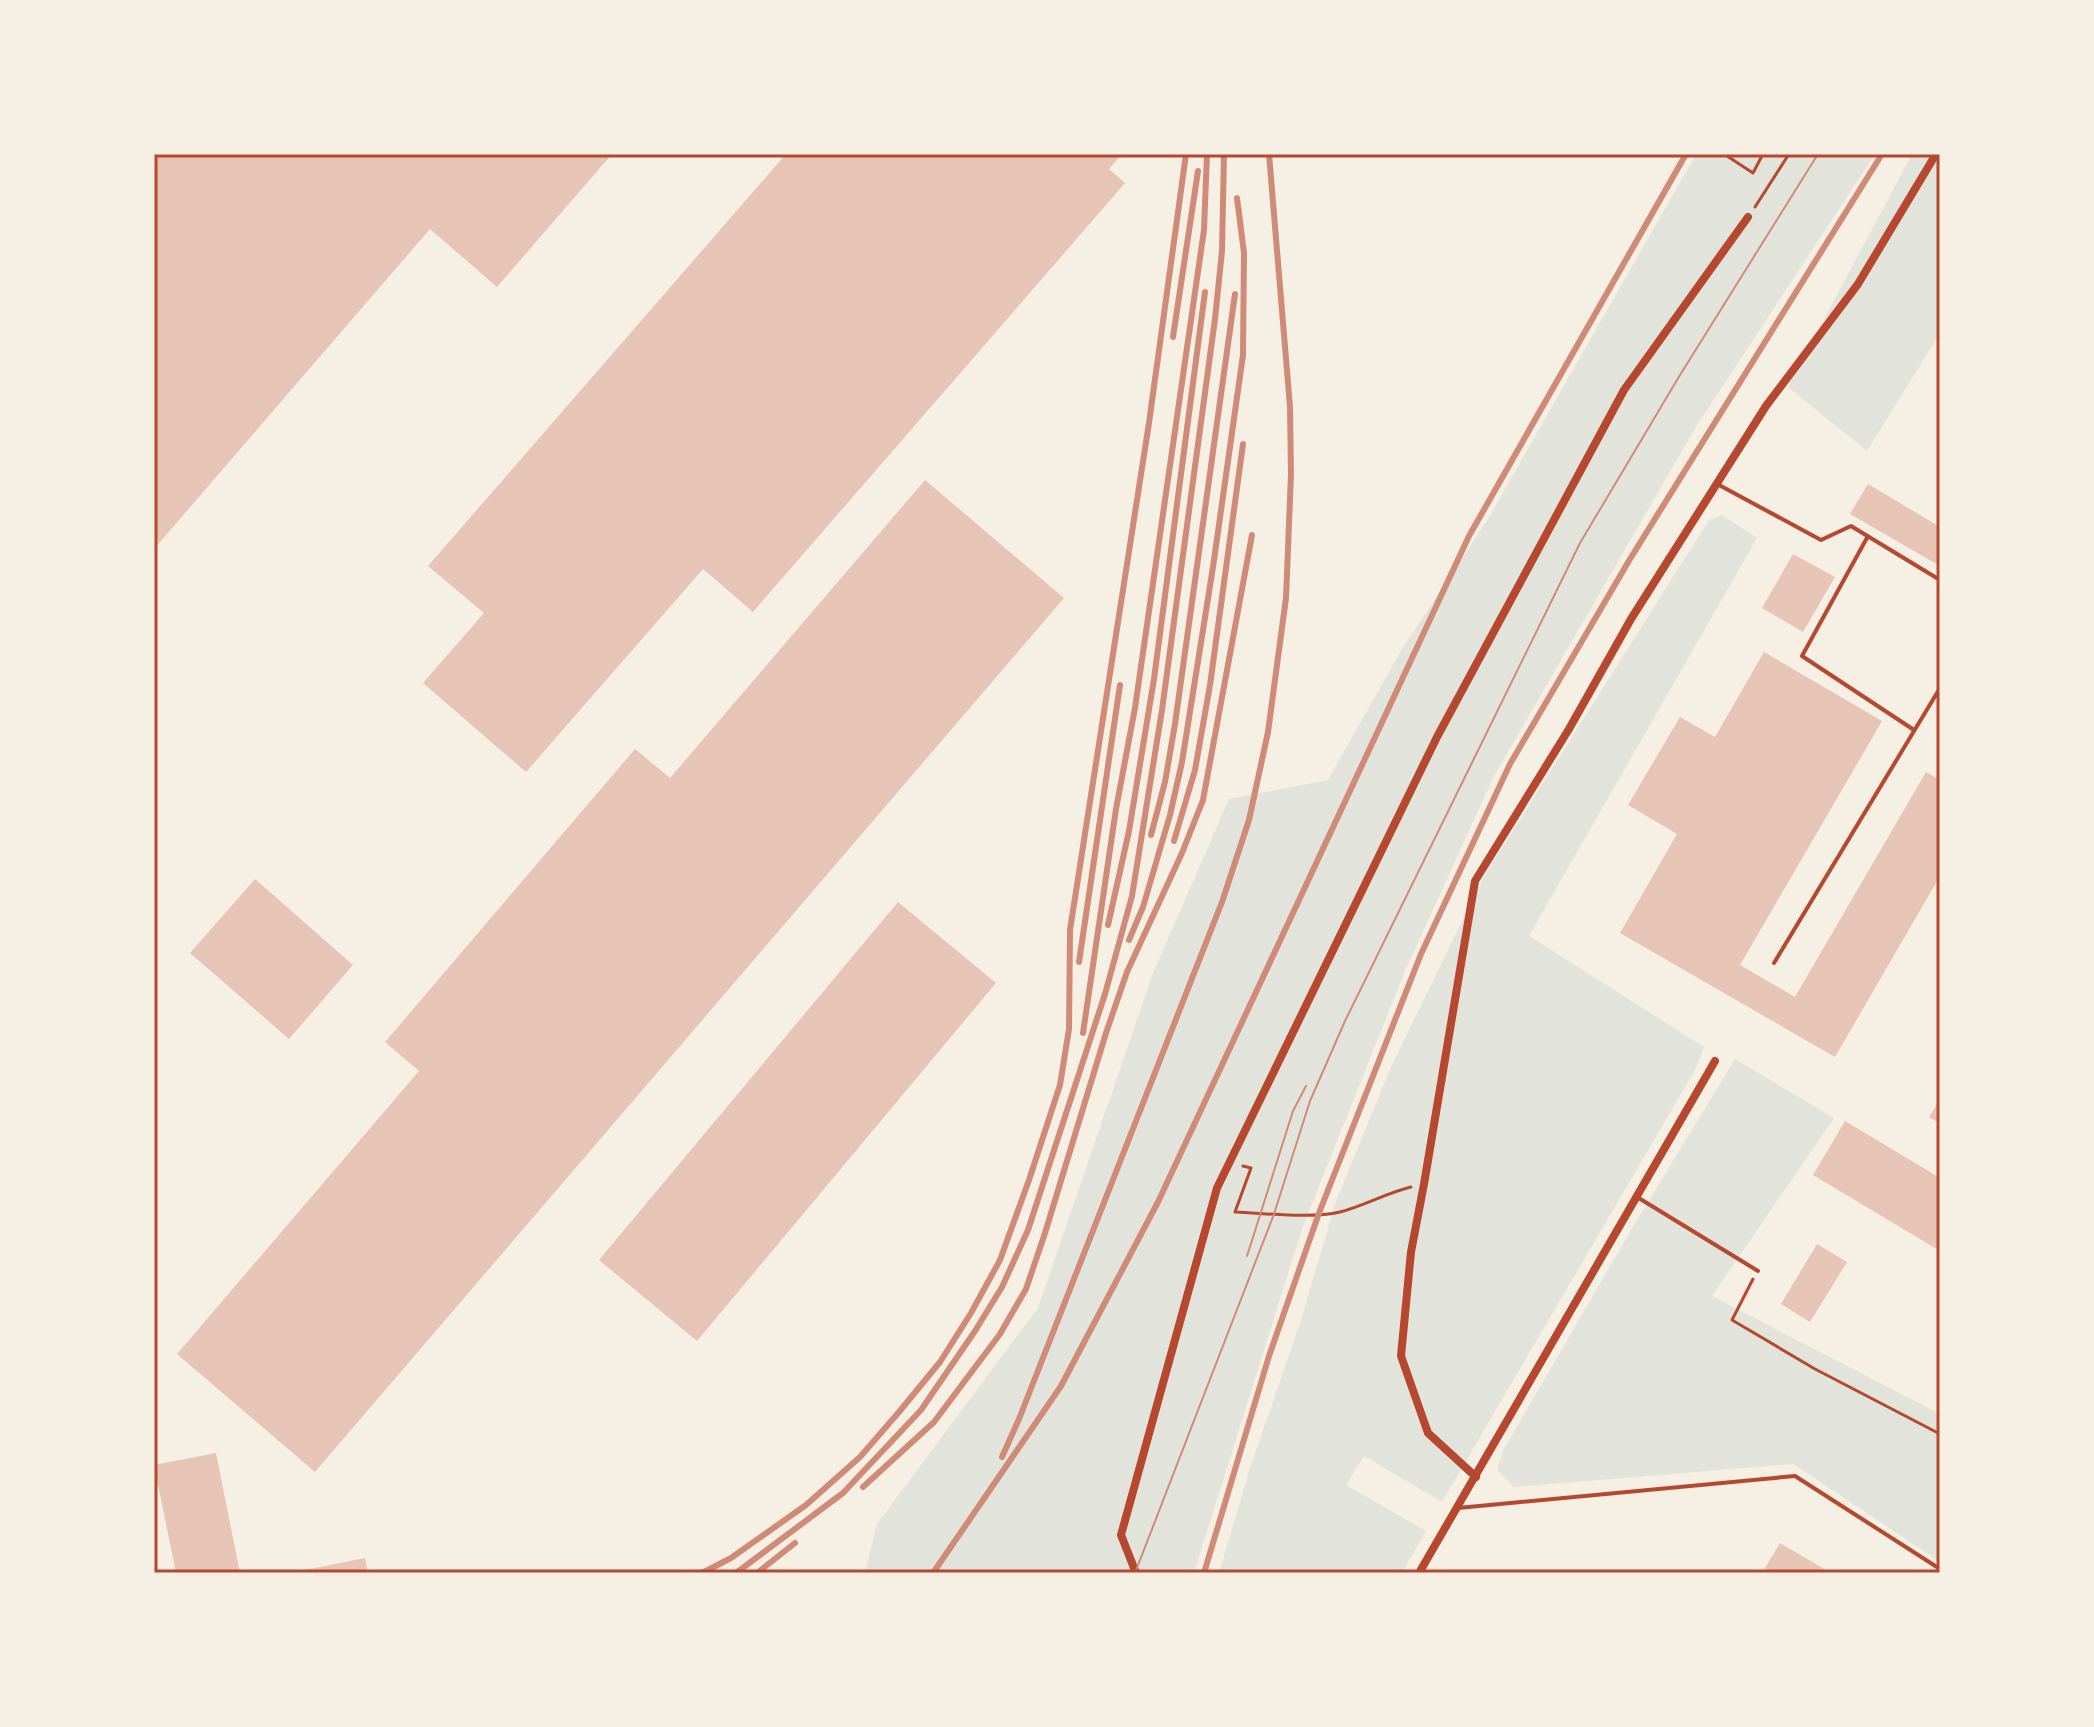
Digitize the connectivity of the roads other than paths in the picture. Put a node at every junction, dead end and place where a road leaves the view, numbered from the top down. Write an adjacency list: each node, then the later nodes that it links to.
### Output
1 (1936, 154): 3 (street)
2 (1748, 217): 15 (street)
3 (1717, 484): 4 (lane); 12 (street)
4 (1868, 536): 5 (lane); 7 (lane)
5 (1940, 580)
6 (1940, 688): 7 (lane)
7 (1914, 730): 8 (lane)
8 (1774, 963)
9 (1715, 1061): 10 (street)
10 (1637, 1197): 11 (lane); 12 (street)
11 (1758, 1271)
12 (1476, 1477): 13 (street)
13 (1458, 1508): 14 (lane); 16 (street)
14 (1940, 1569)
15 (1136, 1573)
16 (1419, 1573)

